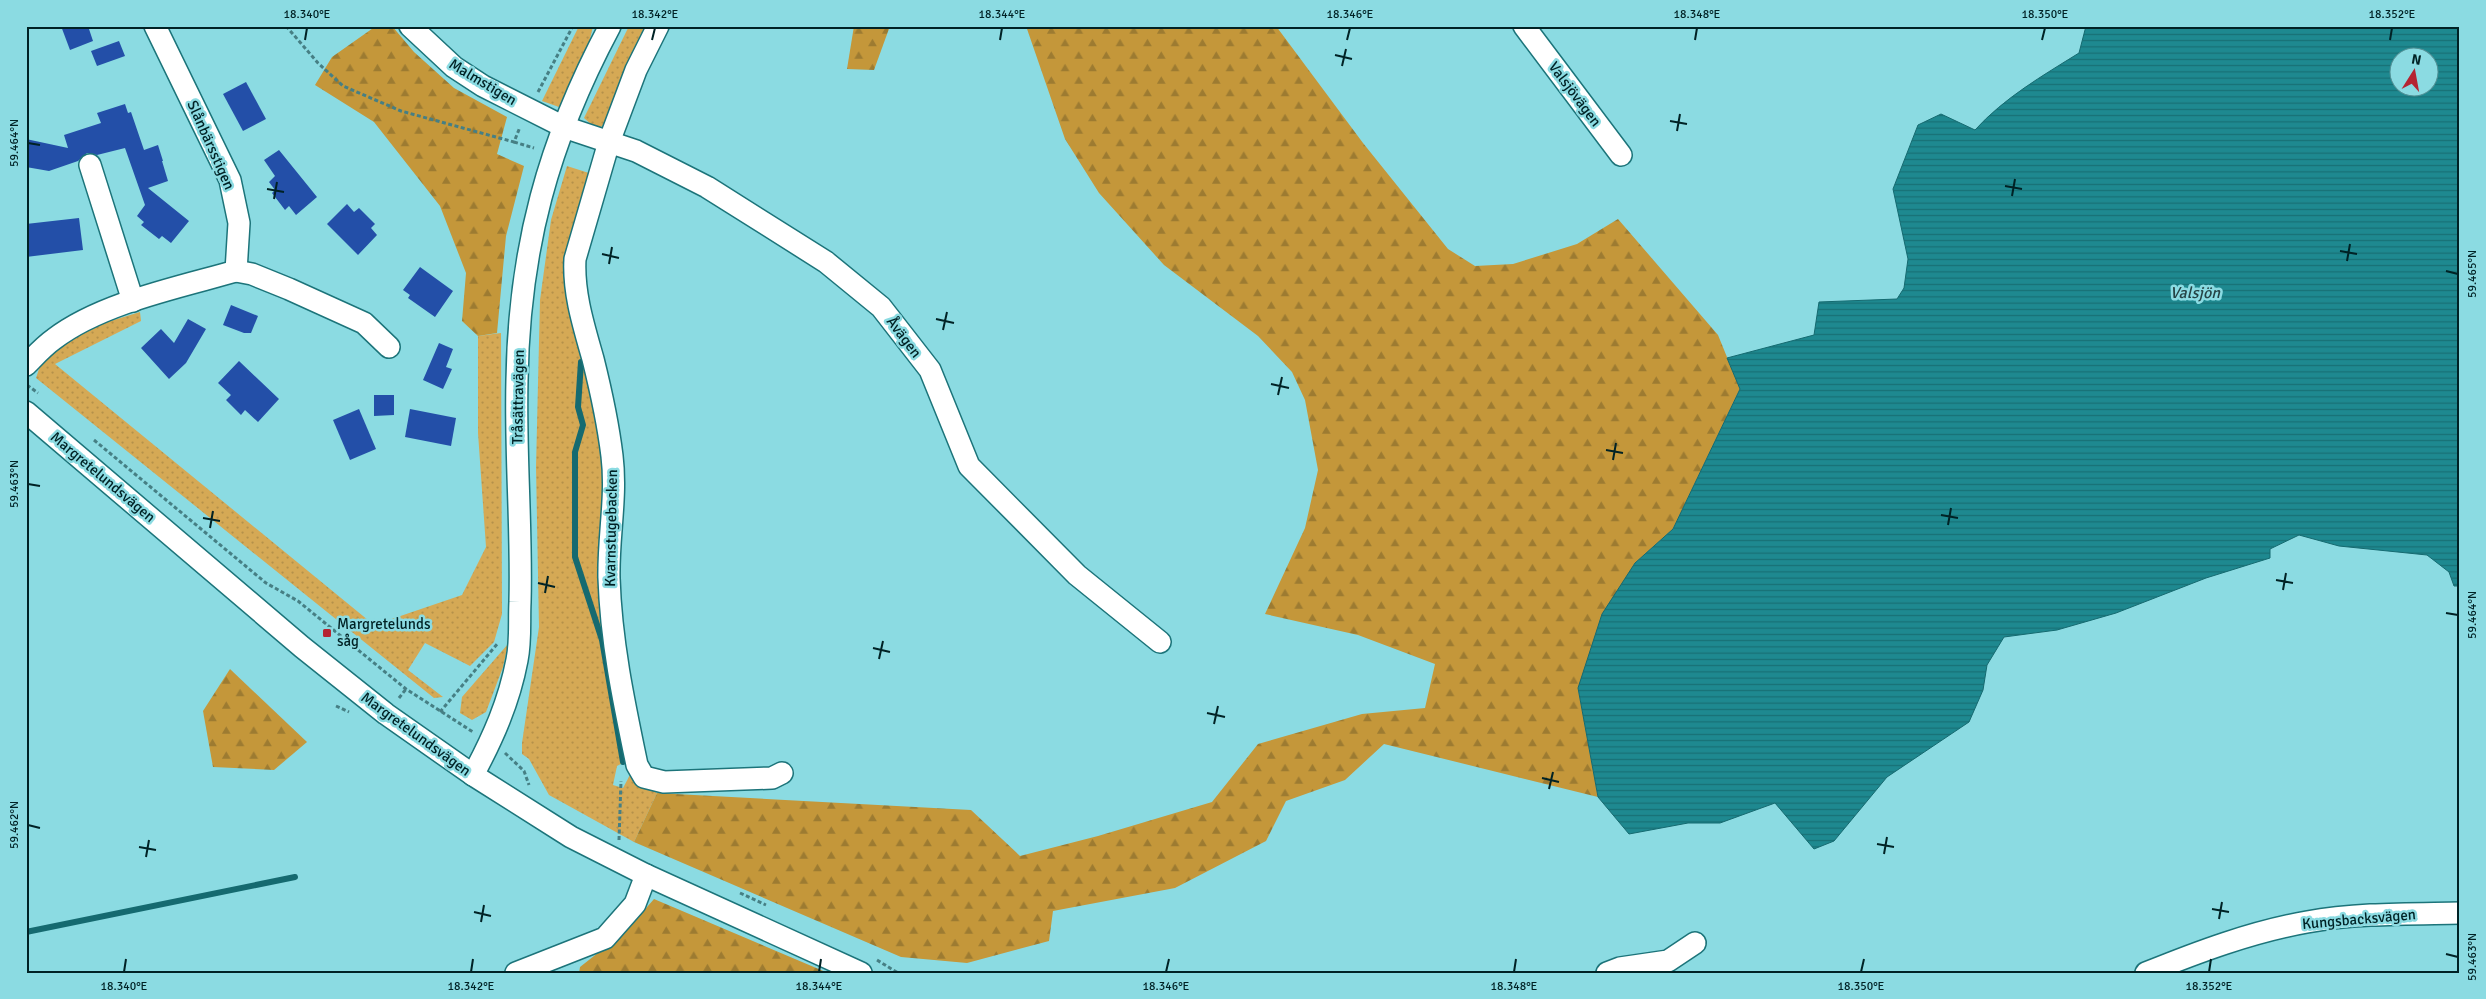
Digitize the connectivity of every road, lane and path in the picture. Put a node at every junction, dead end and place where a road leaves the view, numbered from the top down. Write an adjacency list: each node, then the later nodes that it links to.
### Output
1 (155, 26): 13 (street, Slånbärsstigen)
2 (286, 26): 8 (path)
3 (410, 26): 8 (street, Malmstigen)
4 (573, 26): 8 (path)
5 (610, 26): 9 (street, Tråsättravägen)
6 (658, 26): 10 (street, Kvarnstugebacken)
7 (1530, 29): 11 (street, Valsjövägen)
8 (528, 110): 9 (street, Malmstigen)
9 (564, 127): 10 (street, Åvägen); 22 (street, Tråsättravägen)
10 (609, 142): 21 (street, Åvägen); 23 (street, Kvarnstugebacken)
11 (1621, 155)
12 (90, 165): 14 (street)
13 (236, 271): 14 (street); 15 (street)
14 (133, 301): 16 (street)
15 (389, 348)
16 (26, 365)
17 (26, 384): 18 (path)
18 (41, 396)
19 (26, 412): 25 (street, Margretelundsvägen)
20 (86, 434): 22 (path)
21 (1160, 642)
22 (490, 742): 25 (street, Tråsättravägen); 26 (path)
23 (637, 765): 24 (street); 27 (path)
24 (782, 773)
25 (473, 775): 28 (street, Margretelundsvägen)
26 (534, 791)
27 (610, 839)
28 (646, 875): 33 (street, Margretelundsvägen); 34 (street)
29 (734, 890): 30 (path)
30 (770, 907)
31 (2460, 913): 37 (street, Kungsbacksvägen)
32 (1695, 943): 36 (street)
33 (866, 965): 35 (path)
34 (516, 973)
35 (898, 973)
36 (1607, 973)
37 (2146, 973)

